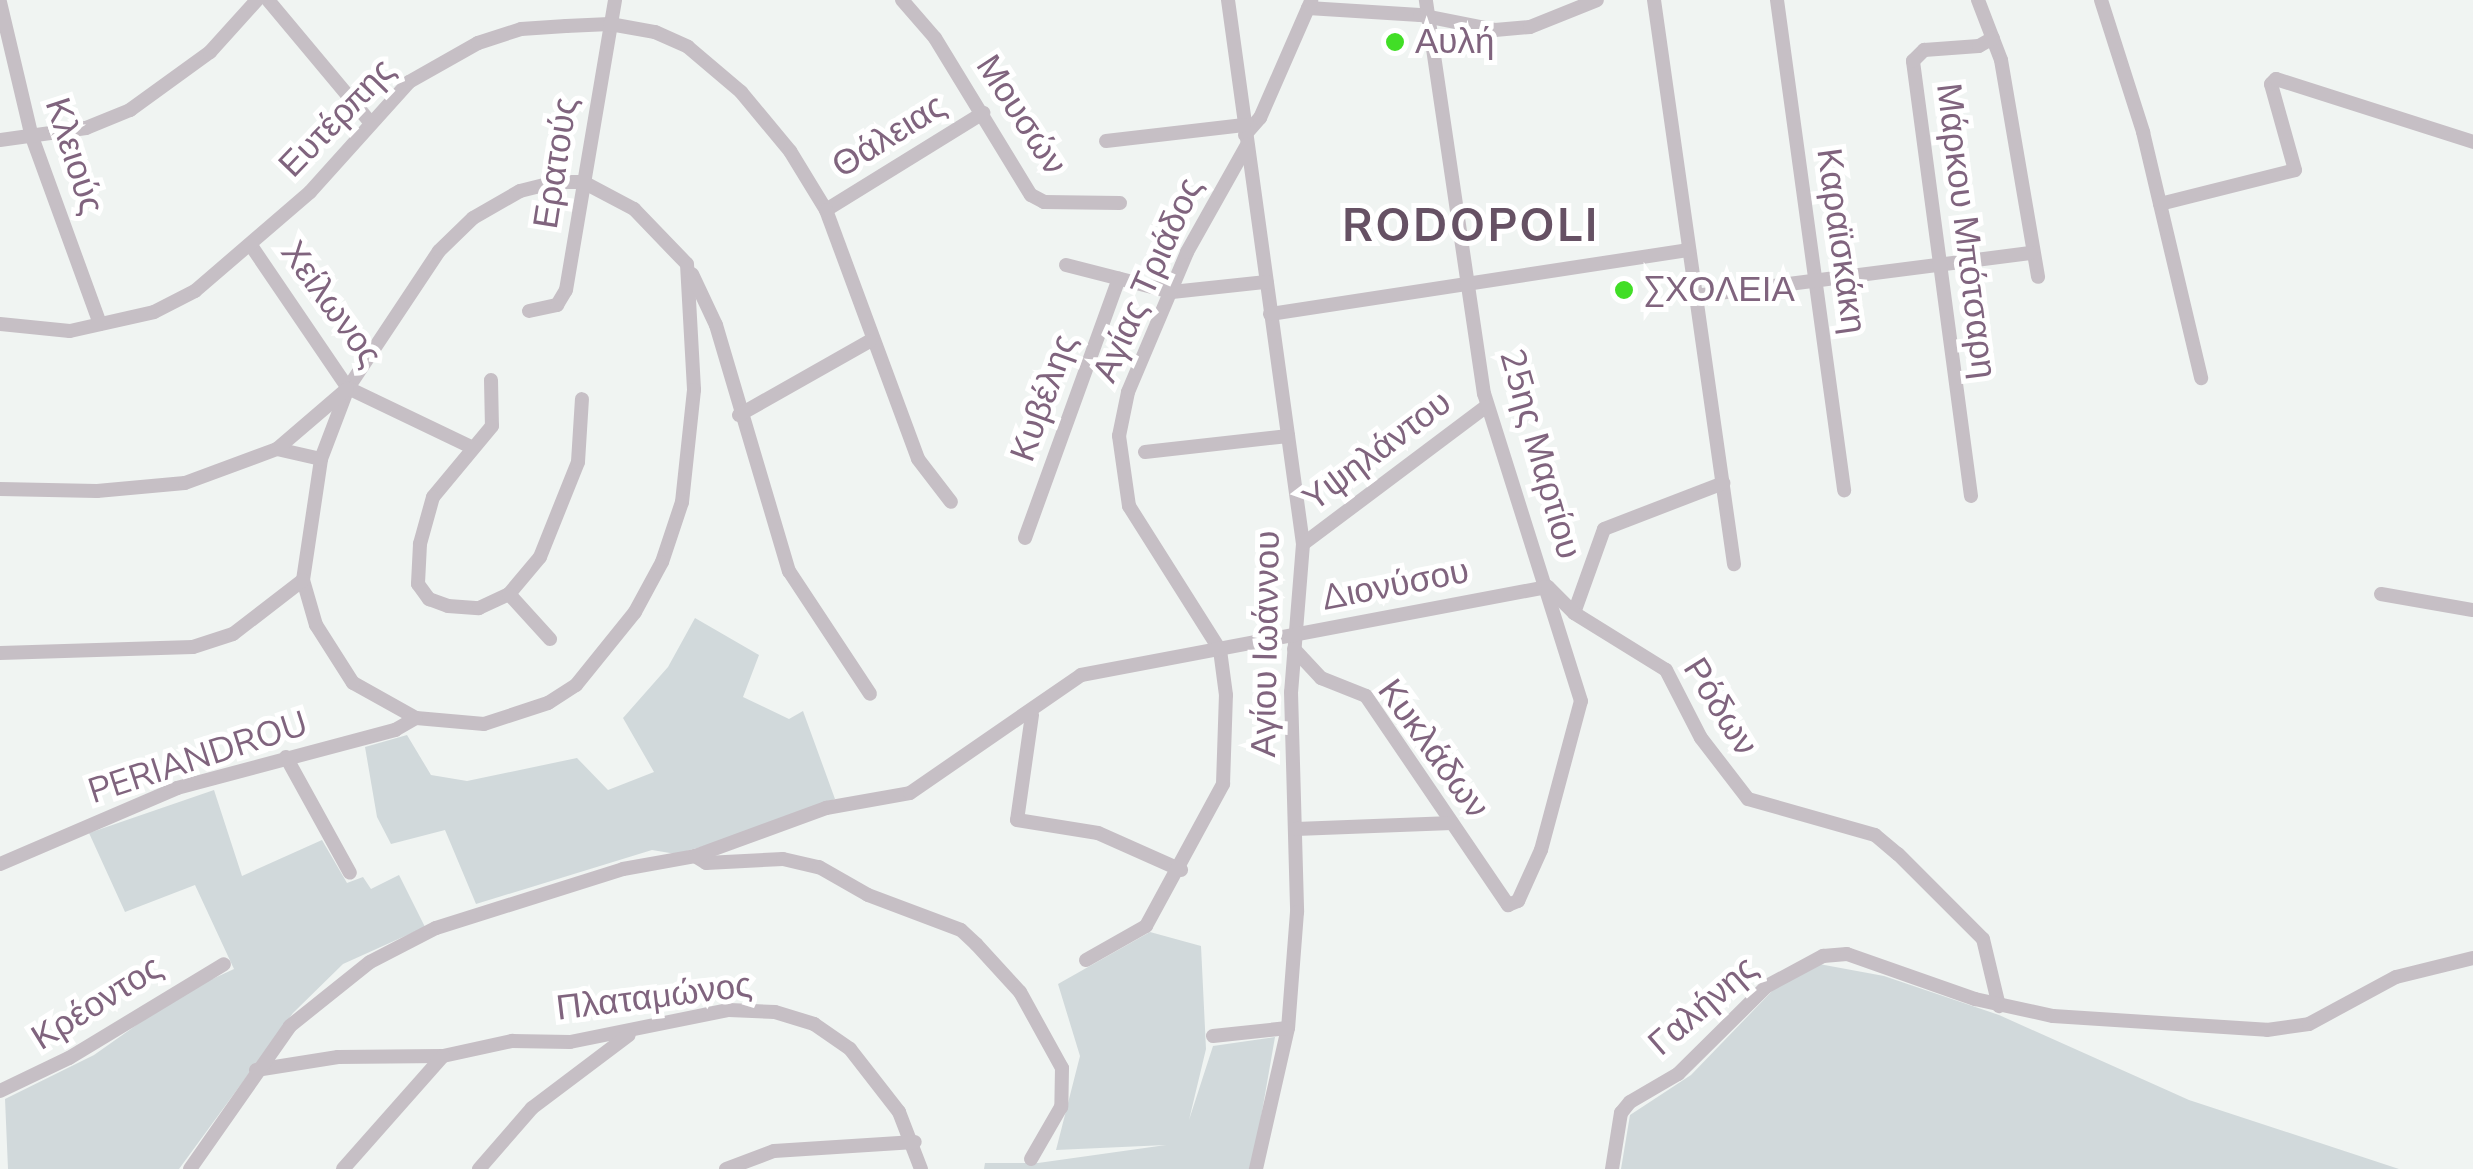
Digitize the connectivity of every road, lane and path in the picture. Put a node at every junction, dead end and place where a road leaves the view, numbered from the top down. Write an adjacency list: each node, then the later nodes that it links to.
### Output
1 (257, 0): 20 (street)
2 (268, 0): 18 (street)
3 (615, 0): 15 (street, Ερατούς)
4 (902, 0): 17 (street, Μουσών)
5 (1228, 0): 19 (street, Αγίου Ιωάννου)
6 (1426, 0): 14 (street, 25ης Μαρτίου)
7 (1597, 0): 14 (street)
8 (1654, 0): 29 (street)
9 (1778, 0): 37 (street, Καραϊσκάκη)
10 (1978, 0): 16 (street)
11 (2102, 0): 26 (street)
12 (0, 2): 20 (street, Κλειούς)
13 (1310, 4): 14 (street); 19 (street, Αγίας Τριάδος)
14 (1429, 16): 38 (street, 25ης Μαρτίου)
15 (610, 24): 18 (street, Ευτέρπης); 24 (street, Ερατούς); 27 (street, Ευτέρπης)
16 (1992, 38): 30 (street); 33 (street, Μάρκου Μπότσαρη)
17 (983, 113): 25 (street, Μουσών); 27 (street, Θάλειας)
18 (369, 121): 28 (street, Ευτέρπης)
19 (1246, 135): 22 (street); 36 (street, Αγίου Ιωάννου); 39 (street, Αγίας Τριάδος)
20 (32, 137): 21 (street); 44 (street, Κλειούς)
21 (0, 140)
22 (1106, 141)
23 (2473, 142): 26 (street)
24 (582, 182): 31 (street); 41 (street, Ερατούς); 48 (street)
25 (1120, 203)
26 (2160, 204): 46 (street)
27 (826, 210): 45 (street, Ευτέρπης)
28 (252, 247): 44 (street, Ευτέρπης); 48 (street, Χείλωνος)
29 (1689, 250): 38 (street); 40 (street)
30 (2030, 253): 33 (street); 35 (street)
31 (687, 264): 51 (street); 77 (street)
32 (1066, 265): 34 (street)
33 (1938, 266): 37 (street); 60 (street, Μάρκου Μπότσαρη)
34 (1119, 278): 39 (street); 62 (street, Κυβέλης)
35 (2038, 278)
36 (1266, 282): 39 (street); 42 (street, Αγίου Ιωάννου)
37 (1816, 284): 40 (street); 59 (street, Καραϊσκάκη)
38 (1467, 285): 42 (street); 50 (street, 25ης Μαρτίου)
39 (1172, 292): 73 (street, Αγίας Τριάδος)
40 (1695, 296): 57 (street)
41 (529, 311)
42 (1270, 314): 52 (street, Αγίου Ιωάννου)
43 (0, 324): 44 (street, Ευτέρπης)
44 (100, 324)
45 (870, 341): 51 (street); 61 (street, Ευτέρπης)
46 (2201, 378)
47 (492, 380): 53 (street)
48 (348, 388): 53 (street, Χείλωνος); 54 (street); 56 (street)
49 (582, 399): 67 (street)
50 (1487, 406): 63 (street, Υψηλάντου); 66 (street, 25ης Μαρτίου)
51 (739, 415): 75 (street)
52 (1288, 436): 55 (street); 63 (street, Αγίου Ιωάννου)
53 (471, 447): 67 (street)
54 (276, 449): 56 (street); 58 (street)
55 (1145, 452)
56 (321, 460): 65 (street)
57 (1723, 483): 64 (street); 70 (street)
58 (0, 488)
59 (1844, 490)
60 (1971, 496)
61 (950, 502)
62 (1025, 538)
63 (1303, 544): 72 (street, Αγίου Ιωάννου)
64 (1734, 564)
65 (303, 580): 74 (street); 77 (street)
66 (1548, 587): 70 (street, Ρόδων); 72 (street, Διονύσου); 85 (street, 25ης Μαρτίου)
67 (509, 594): 71 (street)
68 (2381, 594): 69 (street)
69 (2473, 610)
70 (1574, 613): 89 (street, Ρόδων)
71 (550, 639)
72 (1294, 643): 73 (street, Διονύσου); 79 (street, Κυκλάδων); 80 (street, Αγίου Ιωάννου)
73 (1220, 650): 76 (street, Διονύσου); 83 (street)
74 (0, 654)
75 (870, 694)
76 (1032, 715): 81 (street, Διονύσου); 83 (street)
77 (416, 718): 78 (street, PERIANDROU)
78 (286, 757): 82 (street, PERIANDROU); 84 (street)
79 (1452, 823): 80 (street); 85 (street, Κυκλάδων)
80 (1296, 829): 90 (street, Αγίου Ιωάννου)
81 (696, 856): 94 (street); 97 (street)
82 (0, 864)
83 (1181, 870): 87 (street)
84 (350, 874)
85 (1508, 905)
86 (2473, 958): 89 (street)
87 (1086, 960)
88 (224, 964): 95 (street, Κρέοντος)
89 (1999, 1006): 104 (street, Γαλήνης)
90 (1288, 1028): 92 (street); 103 (street, Αγίου Ιωάννου)
91 (634, 1031): 93 (street, Πλαταμώνος); 96 (street, Πλαταμώνος); 100 (street)
92 (1213, 1036)
93 (443, 1056): 94 (street, Πλαταμώνος); 99 (street)
94 (256, 1070): 98 (street)
95 (0, 1091)
96 (914, 1142): 101 (street); 102 (street, Πλαταμώνος)
97 (1031, 1159)
98 (190, 1169)
99 (344, 1169)
100 (479, 1169)
101 (726, 1169)
102 (920, 1169)
103 (1256, 1169)
104 (1612, 1169)

